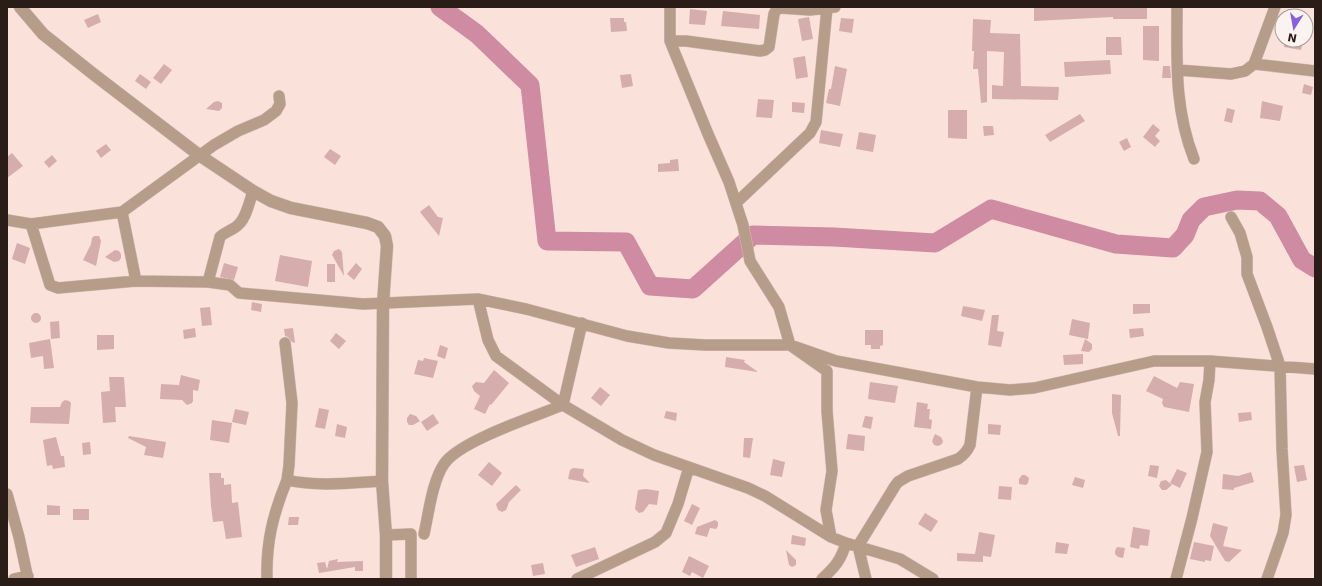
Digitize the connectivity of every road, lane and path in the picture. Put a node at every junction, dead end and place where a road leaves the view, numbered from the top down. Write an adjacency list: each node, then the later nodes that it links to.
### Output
1 (20, 7): 11 (street)
2 (670, 7): 6 (street)
3 (1177, 7): 8 (street)
4 (1275, 7): 7 (street)
5 (831, 8): 6 (street); 14 (street)
6 (670, 41): 14 (street)
7 (1254, 64): 8 (street); 9 (street)
8 (1178, 70): 12 (street)
9 (1315, 71)
10 (280, 96): 11 (street)
11 (199, 155): 13 (street); 15 (street)
12 (1194, 159)
13 (253, 191): 20 (street); 22 (street)
14 (736, 203): 25 (street)
15 (122, 212): 18 (street); 19 (street)
16 (1231, 217): 27 (street)
17 (7, 220): 18 (street)
18 (31, 224): 19 (street)
19 (136, 281): 20 (street)
20 (208, 282): 22 (street)
21 (478, 299): 22 (street); 23 (street); 30 (street)
22 (383, 304): 33 (street)
23 (582, 323): 25 (street); 30 (street)
24 (285, 344): 32 (street)
25 (790, 345): 29 (street); 37 (street)
26 (1210, 361): 27 (street); 29 (street); 49 (street)
27 (1280, 366): 28 (street); 50 (street)
28 (1315, 369)
29 (977, 387): 39 (street)
30 (563, 405): 31 (street); 35 (street)
31 (688, 468): 37 (street); 45 (street)
32 (287, 480): 33 (street); 42 (street)
33 (382, 481): 36 (street)
34 (7, 494): 40 (street)
35 (424, 534)
36 (386, 535): 43 (street); 44 (street)
37 (831, 537): 38 (street)
38 (846, 543): 39 (street); 46 (street)
39 (858, 546): 47 (street); 48 (street)
40 (28, 577): 41 (street)
41 (14, 579)
42 (267, 579)
43 (386, 579)
44 (411, 579)
45 (577, 579)
46 (822, 579)
47 (866, 579)
48 (933, 579)
49 (1176, 579)
50 (1267, 579)

